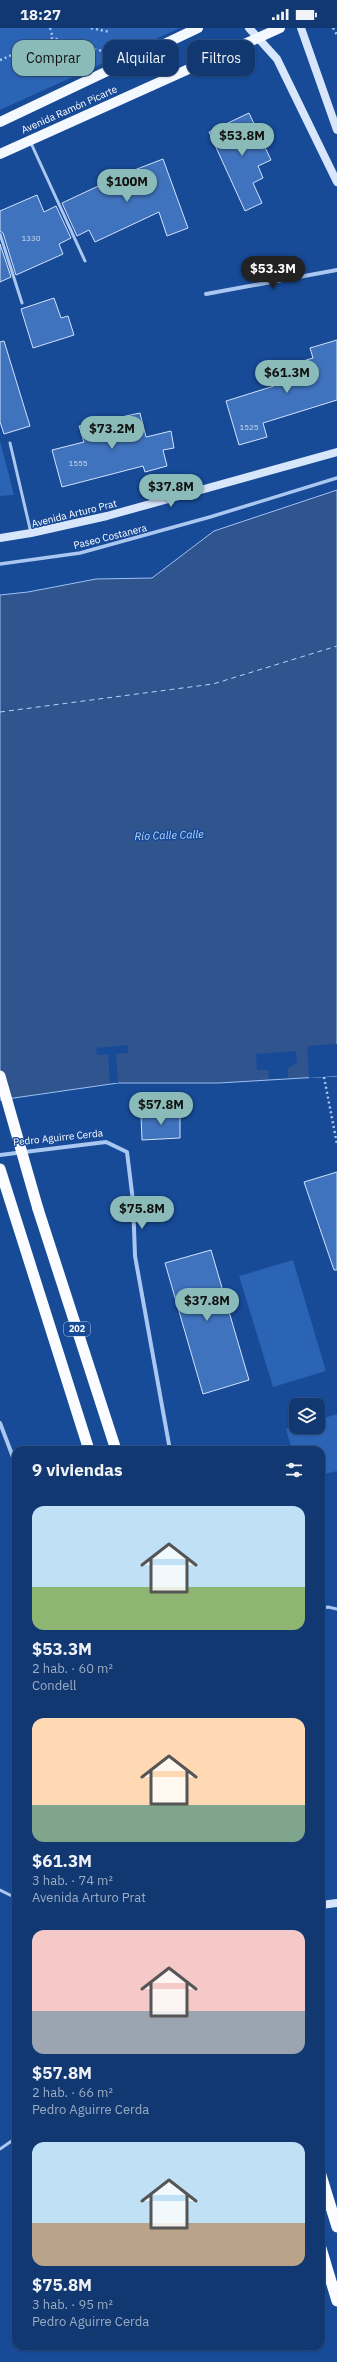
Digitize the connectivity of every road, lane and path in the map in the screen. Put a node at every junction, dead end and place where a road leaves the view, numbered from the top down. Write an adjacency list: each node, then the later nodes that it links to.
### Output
1 (50, 28): 10 (path)
2 (91, 28): 8 (path)
3 (198, 28): 14 (main road, Avenida Ramón Picarte)
4 (249, 28): 11 (main road)
5 (280, 28): 11 (main road, Avenida Ramón Picarte)
6 (301, 28): 15 (main road)
7 (334, 28): 9 (path)
8 (110, 32)
9 (337, 35)
10 (53, 38): 12 (path); 13 (path)
11 (257, 38): 16 (main road, Avenida Ramón Picarte); 18 (main road)
12 (103, 51)
13 (0, 60)
14 (0, 122)
15 (337, 130)
16 (30, 140): 17 (main road, Avenida Ramón Picarte); 20 (lane)
17 (0, 154)
18 (337, 182)
19 (0, 234): 23 (lane)
20 (85, 262)
21 (337, 270): 22 (street)
22 (206, 294)
23 (22, 303)
24 (10, 443): 27 (lane)
25 (337, 452): 27 (main road, Avenida Arturo Prat)
26 (337, 478): 29 (street, Paseo Costanera)
27 (31, 534): 28 (main road, Avenida Arturo Prat)
28 (0, 538)
29 (0, 564)
30 (0, 1076): 37 (highway, 202, bridge)
31 (324, 1077): 32 (path)
32 (337, 1144)
33 (0, 1155): 38 (street, Pedro Aguirre Cerda)
34 (0, 1170): 36 (highway, 202)
35 (0, 1423): 39 (street)
36 (88, 1446)
37 (115, 1446)
38 (169, 1446)
39 (12, 1454)
40 (325, 1608): 41 (lane)
41 (337, 1609)
42 (0, 1890): 43 (lane)
43 (12, 1896)
44 (337, 1903): 45 (main road)
45 (325, 1904)
46 (12, 2141): 47 (lane)
47 (0, 2149)
48 (325, 2188): 49 (highway)
49 (337, 2227)
50 (325, 2261): 51 (highway)
51 (337, 2301)

